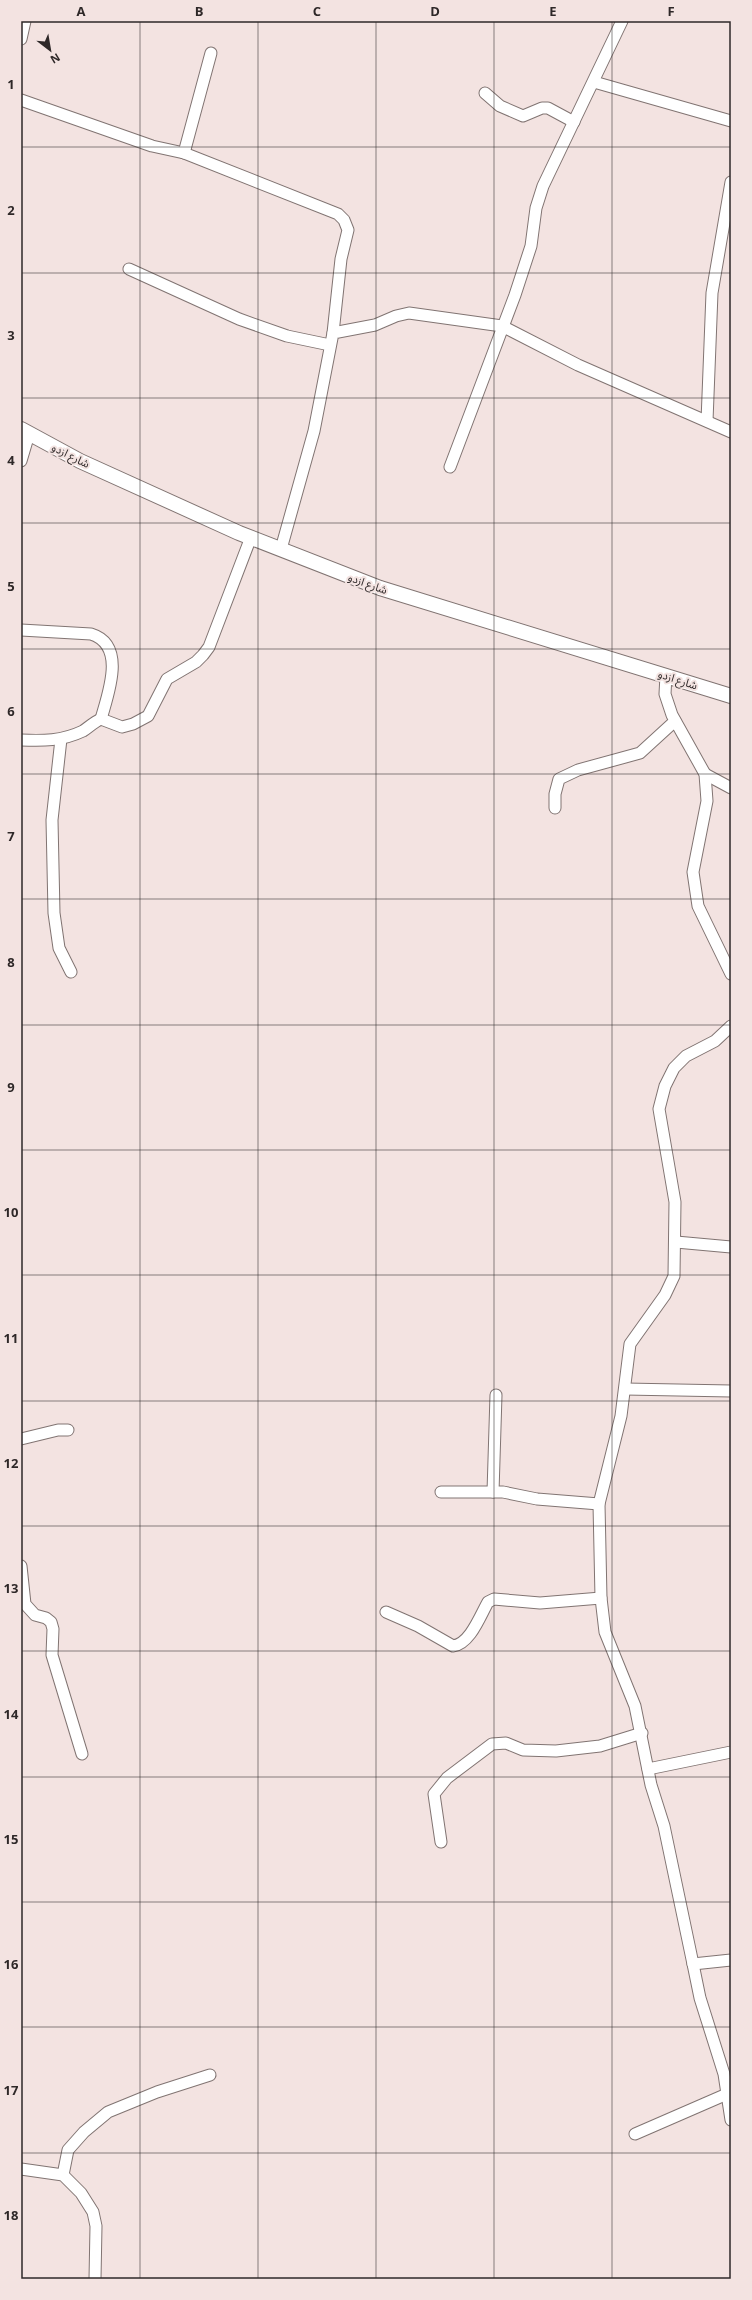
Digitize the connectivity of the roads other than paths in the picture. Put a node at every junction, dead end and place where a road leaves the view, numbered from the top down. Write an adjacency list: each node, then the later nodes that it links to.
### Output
1 (25, 21): 3 (street)
2 (622, 21): 5 (street)
3 (21, 39)
4 (211, 53): 10 (street)
5 (594, 82): 8 (street); 9 (street)
6 (485, 93): 9 (street)
7 (21, 100): 10 (street)
8 (731, 121)
9 (574, 122): 13 (street)
10 (184, 153): 14 (street)
11 (731, 182): 16 (street)
12 (130, 269): 15 (street)
13 (502, 326): 14 (street); 16 (street); 20 (street)
14 (333, 333): 15 (street)
15 (330, 345): 22 (street)
16 (707, 422): 18 (street)
17 (25, 432): 19 (street); 21 (street, شارع ازدو)
18 (731, 432)
19 (21, 461)
20 (450, 467)
21 (251, 537): 22 (street, شارع ازدو); 26 (street)
22 (281, 549): 24 (street, شارع ازدو)
23 (21, 630): 26 (street)
24 (666, 675): 25 (street, شارع ازدو); 27 (street)
25 (731, 696)
26 (101, 719): 28 (street)
27 (675, 721): 30 (street); 32 (street)
28 (61, 739): 29 (street); 33 (street)
29 (21, 740)
30 (705, 774): 31 (street); 34 (street)
31 (731, 788)
32 (555, 808)
33 (71, 972)
34 (731, 974)
35 (731, 1026): 36 (street)
36 (676, 1242): 37 (street); 38 (street)
37 (731, 1247)
38 (625, 1389): 39 (street); 45 (street)
39 (731, 1391)
40 (496, 1395): 44 (street)
41 (68, 1430): 42 (street)
42 (21, 1439)
43 (441, 1492): 44 (street)
44 (493, 1492): 45 (street)
45 (599, 1504): 47 (street)
46 (21, 1566): 51 (street)
47 (601, 1598): 48 (street); 49 (street)
48 (386, 1612)
49 (642, 1733): 52 (street); 53 (street)
50 (731, 1752): 52 (street)
51 (82, 1754)
52 (648, 1769): 55 (street)
53 (441, 1842)
54 (731, 1960): 55 (street)
55 (693, 1964): 57 (street)
56 (210, 2075): 61 (street)
57 (727, 2094): 58 (street); 59 (street)
58 (731, 2120)
59 (635, 2134)
60 (21, 2169): 61 (street)
61 (63, 2175): 62 (street)
62 (95, 2279)

